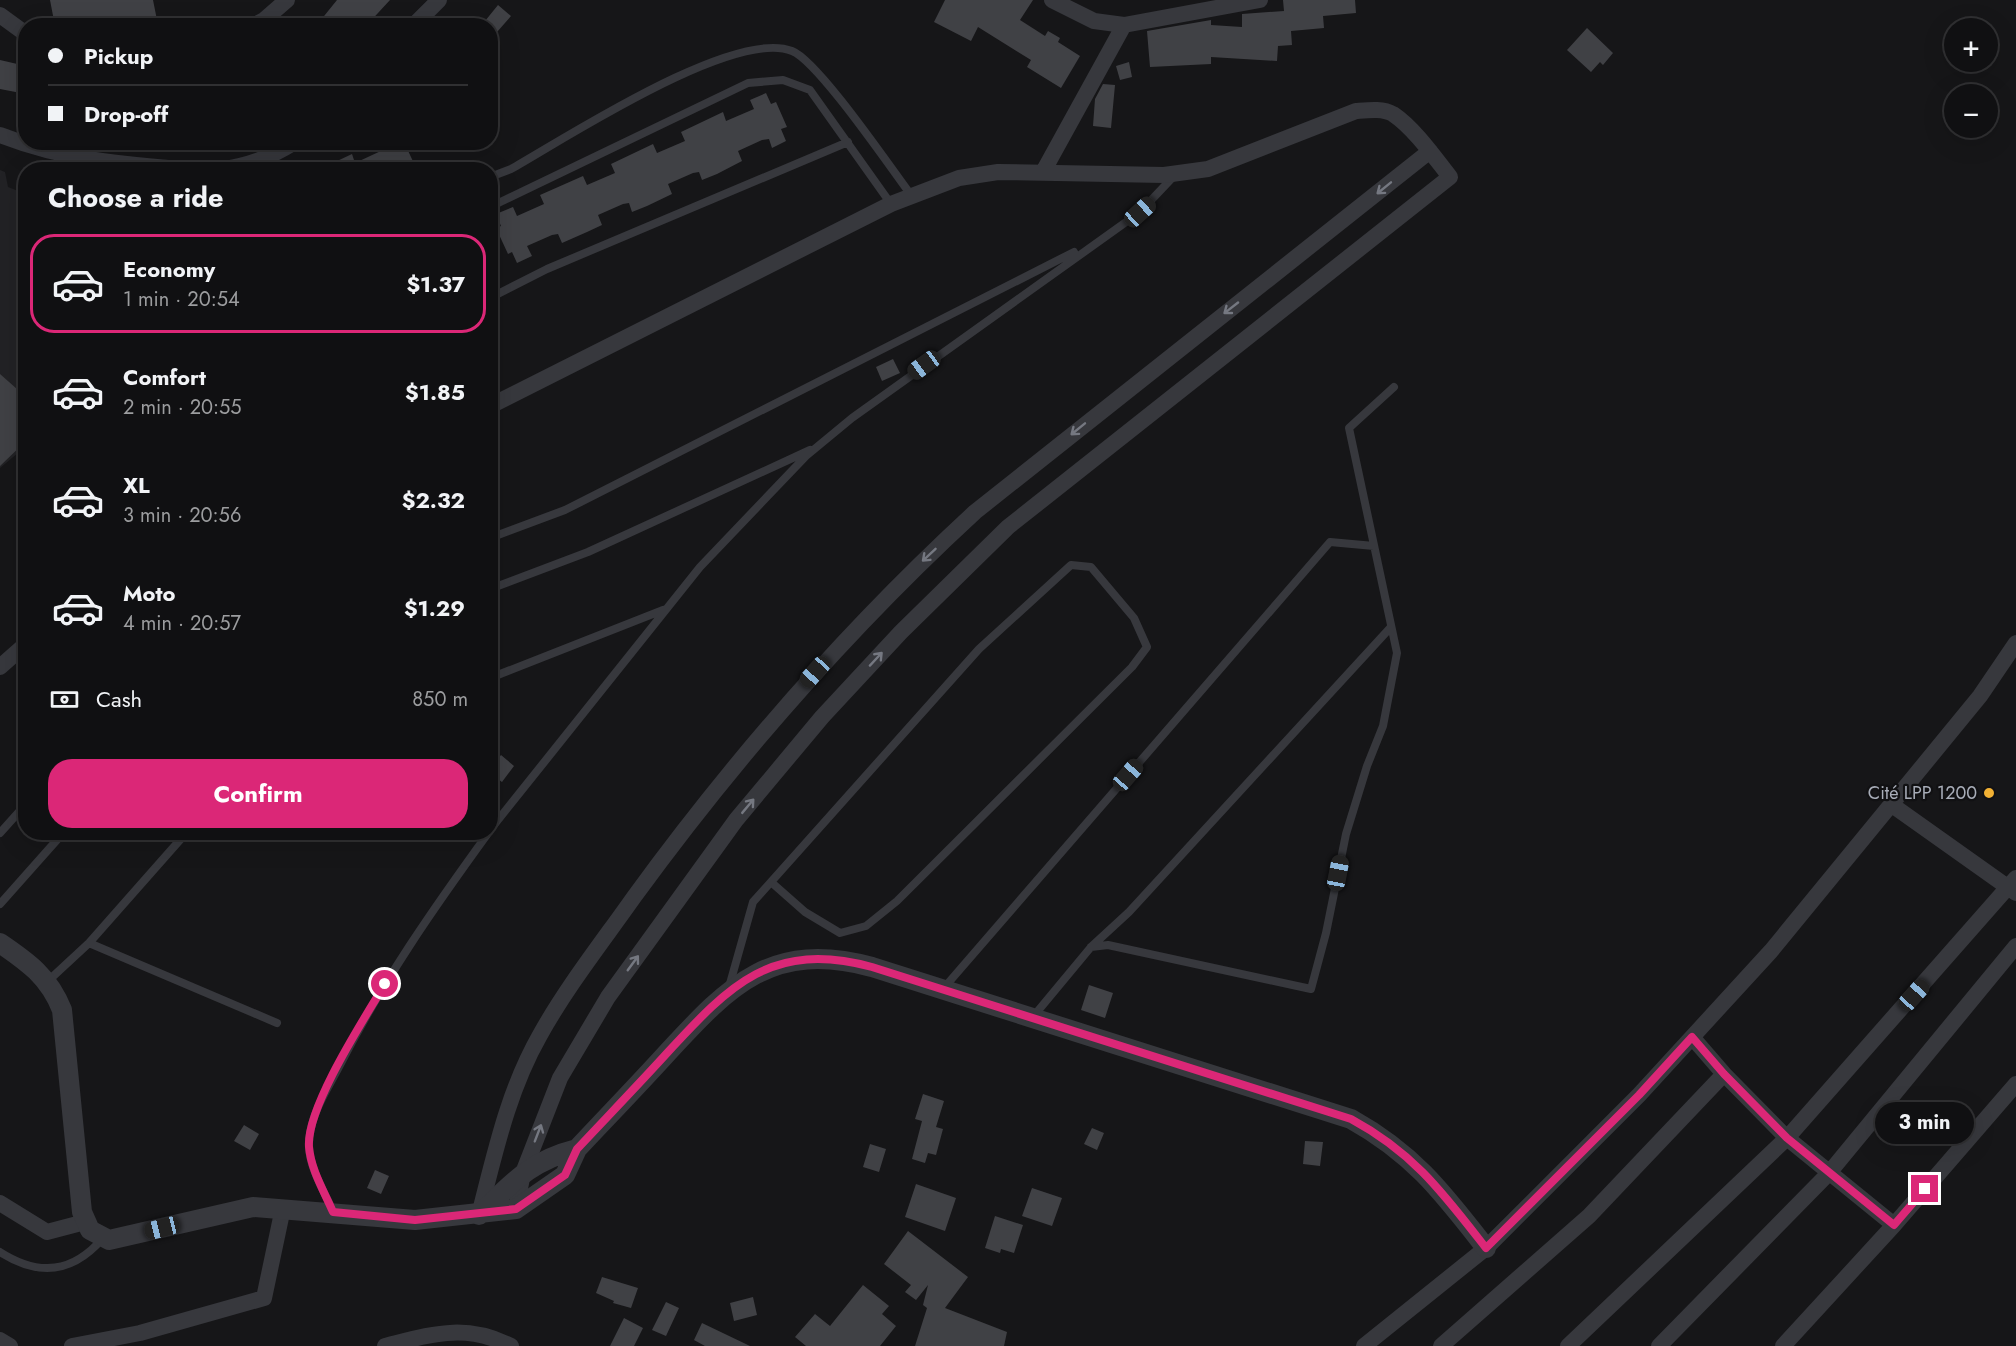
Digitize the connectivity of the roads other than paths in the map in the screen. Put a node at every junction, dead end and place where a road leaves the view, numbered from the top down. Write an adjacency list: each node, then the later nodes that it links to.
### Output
1 (287, 0): 6 (street)
2 (439, 0): 7 (street)
3 (1052, 0): 8 (street)
4 (1260, 0): 8 (street)
5 (0, 15): 9 (street)
6 (266, 18)
7 (421, 18)
8 (1124, 26): 18 (street)
9 (18, 28)
10 (0, 135): 11 (street)
11 (18, 142)
12 (848, 142): 22 (lane); 23 (lane); 25 (lane)
13 (42, 150): 16 (street)
14 (282, 150): 17 (street)
15 (1430, 151): 19 (street); 62 (street, one-way to 15); 68 (street, one-way to 68)
16 (98, 162)
17 (257, 162)
18 (1043, 172): 19 (street); 21 (street)
19 (1177, 173): 24 (lane)
20 (498, 174): 21 (lane)
21 (911, 195): 23 (street)
22 (498, 203)
23 (891, 204): 27 (street)
24 (1101, 239): 28 (lane); 29 (lane)
25 (498, 294)
26 (1394, 387): 30 (lane)
27 (498, 402)
28 (818, 446): 31 (lane); 32 (lane)
29 (498, 535)
30 (1374, 546): 33 (lane); 54 (lane)
31 (498, 586)
32 (665, 609): 37 (lane); 40 (lane)
33 (1391, 627): 51 (lane); 51 (lane)
34 (2016, 643): 38 (street)
35 (18, 652): 36 (street)
36 (0, 667)
37 (498, 675)
38 (1892, 805): 46 (street); 57 (street)
39 (18, 813): 41 (lane)
40 (498, 821)
41 (0, 833)
42 (57, 840): 47 (lane)
43 (179, 840): 48 (lane)
44 (483, 840): 67 (lane)
45 (771, 882): 45 (lane); 53 (lane)
46 (2014, 886): 60 (street)
47 (0, 904)
48 (88, 943): 52 (lane); 56 (lane)
49 (0, 944): 52 (street)
50 (2016, 946): 63 (street)
51 (1091, 947): 55 (lane)
52 (48, 981): 69 (street)
53 (729, 990): 54 (street); 61 (street)
54 (942, 990): 55 (street)
55 (1032, 1018): 72 (street)
56 (278, 1023)
57 (1692, 1037): 58 (street); 72 (street)
58 (1724, 1074): 60 (street); 80 (street)
59 (2016, 1084): 70 (street)
60 (1787, 1138): 63 (street); 81 (street)
61 (577, 1149): 62 (street); 66 (street)
62 (523, 1173): 66 (street); 68 (street)
63 (1829, 1173): 70 (street); 82 (street)
64 (0, 1203): 69 (street)
65 (283, 1208): 67 (street); 71 (street); 76 (street)
66 (516, 1209): 68 (street)
67 (333, 1212): 68 (street)
68 (479, 1215)
69 (85, 1222): 71 (street)
70 (1894, 1225): 83 (street)
71 (103, 1238): 73 (lane)
72 (1486, 1248): 79 (street)
73 (0, 1252)
74 (0, 1340): 75 (street)
75 (10, 1346)
76 (72, 1346)
77 (386, 1346): 78 (street)
78 (511, 1346)
79 (1364, 1346)
80 (1442, 1346)
81 (1568, 1346)
82 (1659, 1346)
83 (1783, 1346)

